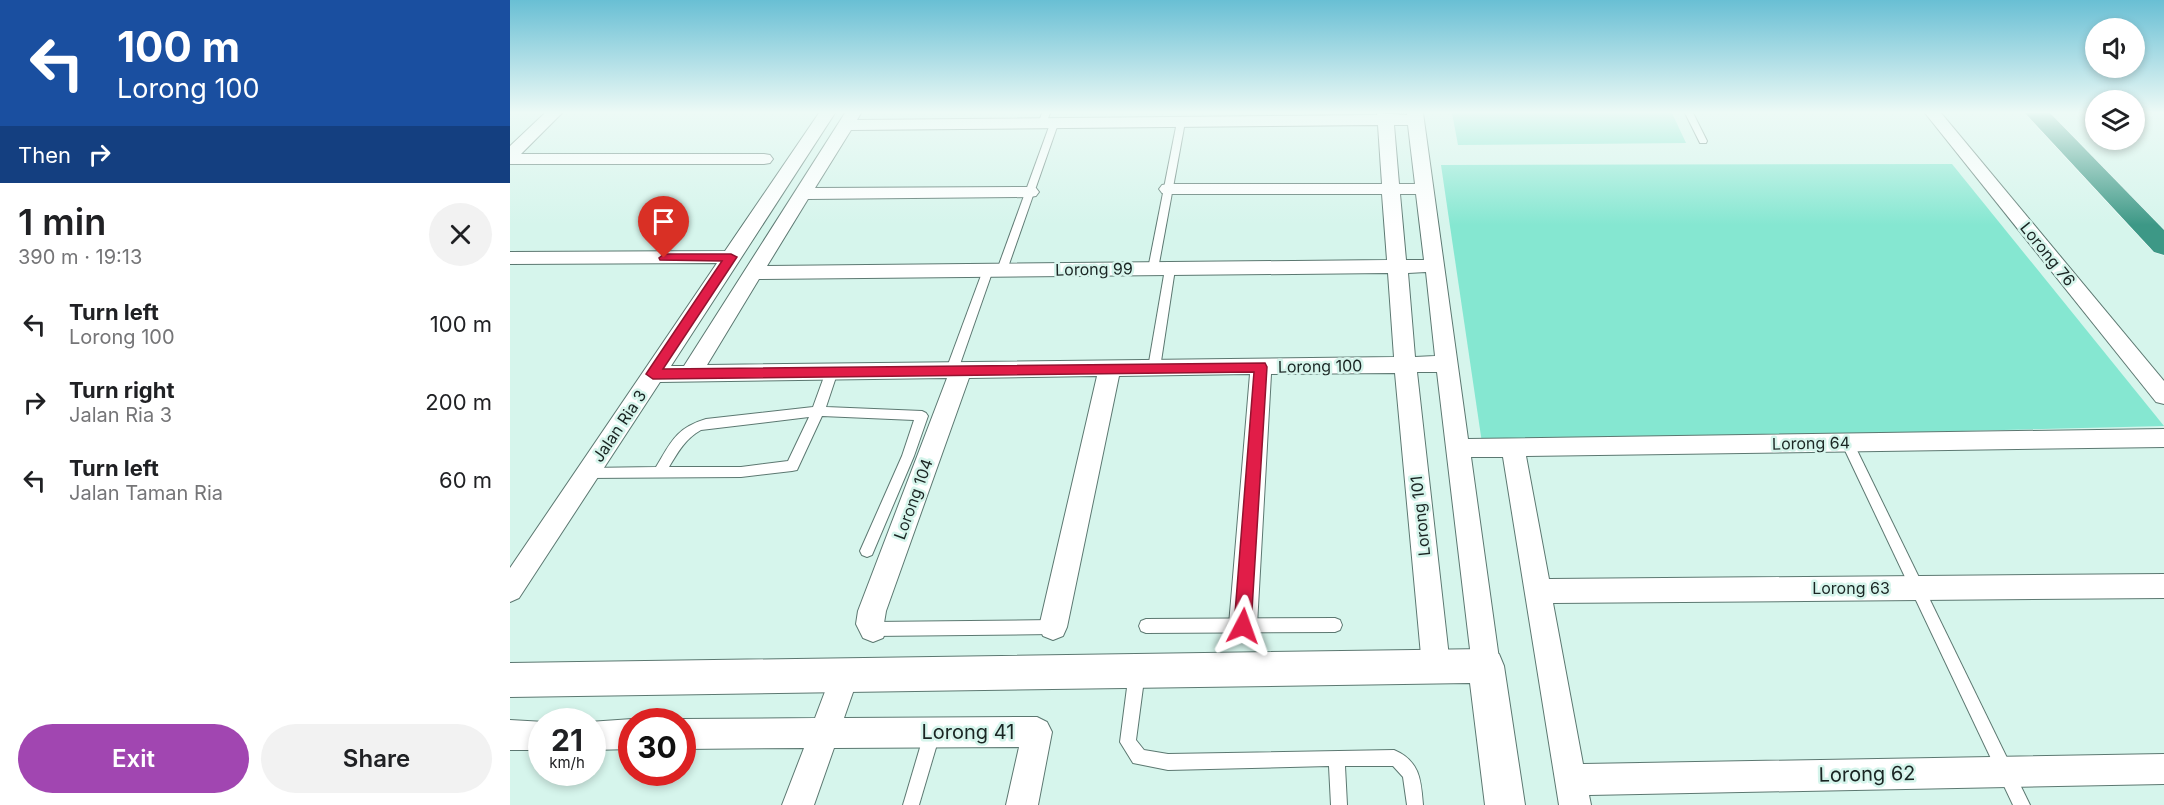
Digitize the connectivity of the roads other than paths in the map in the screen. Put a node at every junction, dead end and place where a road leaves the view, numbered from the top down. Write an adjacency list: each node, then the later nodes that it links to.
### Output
1 (801, 151): 19 (street, Jalan Ria 3)
2 (830, 151): 16 (street)
3 (1040, 151): 15 (lane)
4 (1180, 151): 12 (lane)
5 (1388, 151): 13 (street, Lorong 101)
6 (1420, 151): 14 (street)
7 (1964, 151): 35 (street, Lorong 76)
8 (2073, 151): 18 (highway)
9 (2102, 151): 17 (highway)
10 (510, 157): 11 (street)
11 (764, 159)
12 (1168, 189): 13 (street); 23 (lane)
13 (1391, 189): 14 (street); 22 (street, Lorong 101)
14 (1425, 189): 21 (street)
15 (1030, 192): 16 (street); 24 (lane)
16 (802, 194): 25 (street)
17 (2164, 214)
18 (2164, 246)
19 (731, 257): 20 (street); 32 (street, Jalan Ria 3)
20 (510, 258)
21 (1435, 266): 22 (street, Lorong 99); 26 (street)
22 (1397, 267): 23 (street, Lorong 99); 27 (street, Lorong 101)
23 (1162, 269): 24 (street, Lorong 99); 29 (lane)
24 (995, 270): 25 (street, Lorong 99); 31 (lane)
25 (753, 273): 33 (street)
26 (1448, 364): 27 (street, Lorong 100); 40 (street)
27 (1405, 365): 28 (street, Lorong 100); 53 (street, Lorong 101)
28 (1261, 367): 29 (street, Lorong 100); 50 (street)
29 (1154, 368): 30 (street, Lorong 100)
30 (1110, 369): 31 (street, Lorong 100); 51 (street)
31 (957, 370): 34 (street, Lorong 100); 52 (street, Lorong 104)
32 (653, 374): 33 (street, Lorong 100); 42 (street, Jalan Ria 3)
33 (690, 374): 34 (street, Lorong 100)
34 (831, 374): 36 (lane)
35 (2164, 396)
36 (818, 411): 41 (lane); 41 (lane); 43 (lane)
37 (2164, 438): 38 (street, Lorong 64)
38 (1847, 442): 39 (street, Lorong 64); 45 (lane)
39 (1513, 447): 40 (street, Lorong 64); 47 (street)
40 (1458, 448): 54 (street)
41 (660, 472): 42 (lane)
42 (587, 474): 46 (street, Jalan Ria 3)
43 (867, 551)
44 (2164, 586): 45 (street, Lorong 63)
45 (1918, 588): 47 (street, Lorong 63); 65 (lane)
46 (510, 590)
47 (1537, 591): 66 (street)
48 (1335, 625): 50 (lane)
49 (1146, 626): 50 (lane)
50 (1243, 626)
51 (1053, 627): 52 (lane)
52 (873, 629)
53 (1436, 666): 54 (street); 55 (street)
54 (1486, 666): 72 (street)
55 (1137, 671): 56 (street); 63 (lane)
56 (845, 675): 57 (street); 59 (street)
57 (510, 680)
58 (932, 732): 59 (street, Lorong 41); 68 (lane); 69 (street, Lorong 41)
59 (824, 733): 60 (street, Lorong 41); 67 (street)
60 (696, 734)
61 (510, 735): 62 (street)
62 (528, 735)
63 (1337, 758): 70 (lane); 71 (lane)
64 (2164, 769): 65 (street, Lorong 62)
65 (2005, 772): 66 (street, Lorong 62); 73 (lane)
66 (1573, 792)
67 (798, 805)
68 (911, 805)
69 (1022, 805)
70 (1339, 805)
71 (1415, 805)
72 (1505, 805)
73 (2022, 805)

